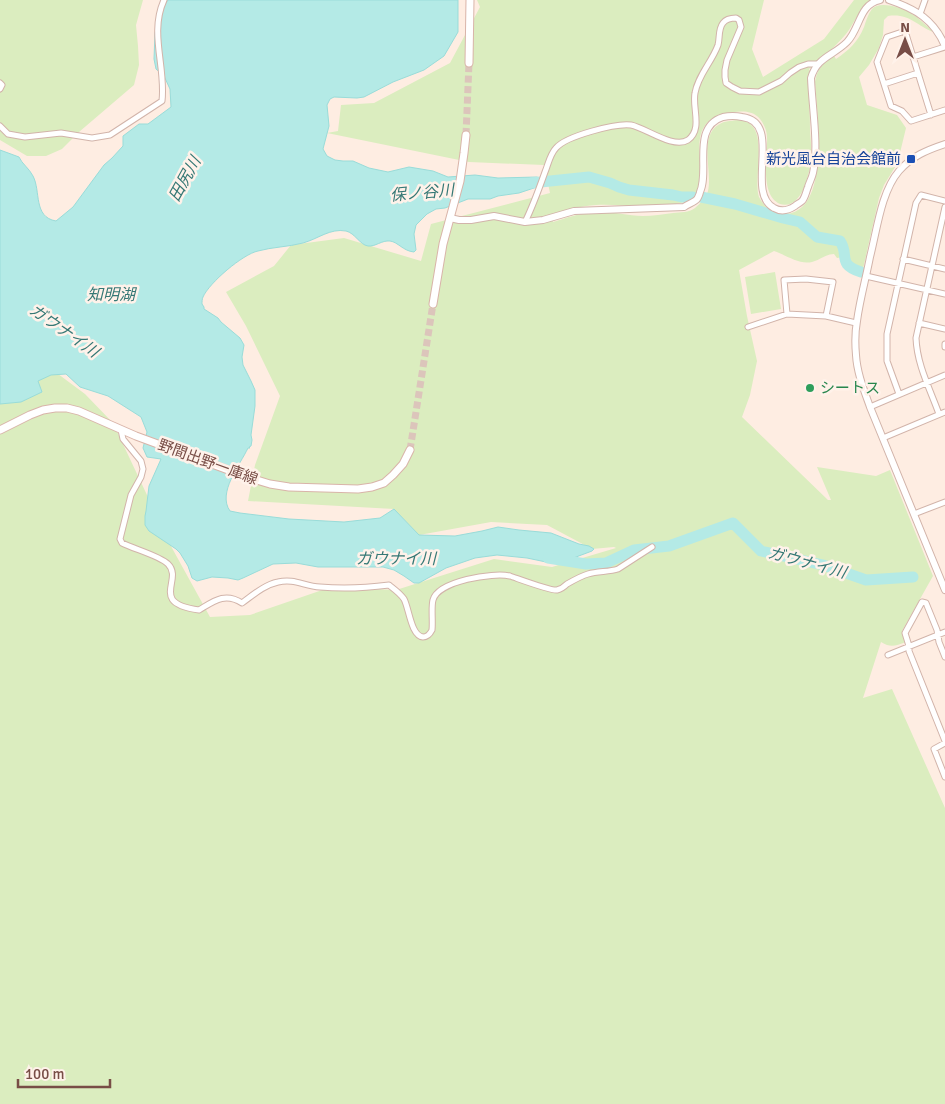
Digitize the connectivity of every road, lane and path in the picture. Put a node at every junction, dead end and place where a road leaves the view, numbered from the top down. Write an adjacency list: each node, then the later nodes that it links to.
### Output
1 (164, 0): 17 (street)
2 (470, 0): 9 (main road)
3 (880, 0): 10 (street)
4 (889, 0): 6 (street)
5 (925, 0): 6 (street)
6 (920, 14): 7 (street)
7 (945, 46): 8 (street)
8 (913, 57): 11 (street); 13 (street)
9 (469, 63)
10 (817, 64): 23 (street); 23 (street)
11 (918, 73): 13 (street); 16 (street)
12 (0, 83): 14 (street)
13 (884, 84): 16 (street)
14 (0, 89)
15 (945, 110): 16 (street)
16 (931, 115)
17 (0, 126)
18 (466, 135): 22 (main road)
19 (945, 144): 29 (street)
20 (945, 201): 26 (street)
21 (945, 207): 24 (street)
22 (450, 218): 23 (street); 33 (main road)
23 (526, 222)
24 (938, 233): 25 (street); 27 (street)
25 (945, 235)
26 (903, 260): 27 (street); 30 (street)
27 (932, 266): 28 (street); 31 (street)
28 (945, 269)
29 (866, 276): 30 (street); 36 (street)
30 (898, 284): 31 (street); 42 (street)
31 (926, 290): 32 (street); 37 (street)
32 (945, 294)
33 (433, 304)
34 (787, 314): 35 (street); 35 (street); 38 (street)
35 (826, 316): 36 (street)
36 (856, 323): 43 (street)
37 (919, 323): 39 (street); 41 (street)
38 (748, 327)
39 (945, 329)
40 (945, 375): 41 (street)
41 (927, 383): 42 (street); 44 (street)
42 (899, 394): 43 (street)
43 (870, 407): 47 (street)
44 (942, 413): 47 (street)
45 (0, 430): 46 (main road, 野間出野一庫線)
46 (121, 430): 48 (main road, 野間出野一庫線); 51 (street)
47 (883, 438): 50 (street)
48 (410, 450)
49 (945, 502): 50 (street)
50 (914, 514): 52 (street)
51 (652, 548)
52 (945, 590)
53 (945, 632): 54 (street)
54 (937, 635): 55 (street); 55 (street); 57 (street)
55 (910, 646): 56 (street); 58 (street)
56 (888, 655)
57 (945, 657)
58 (945, 742): 59 (street)
59 (945, 777)

